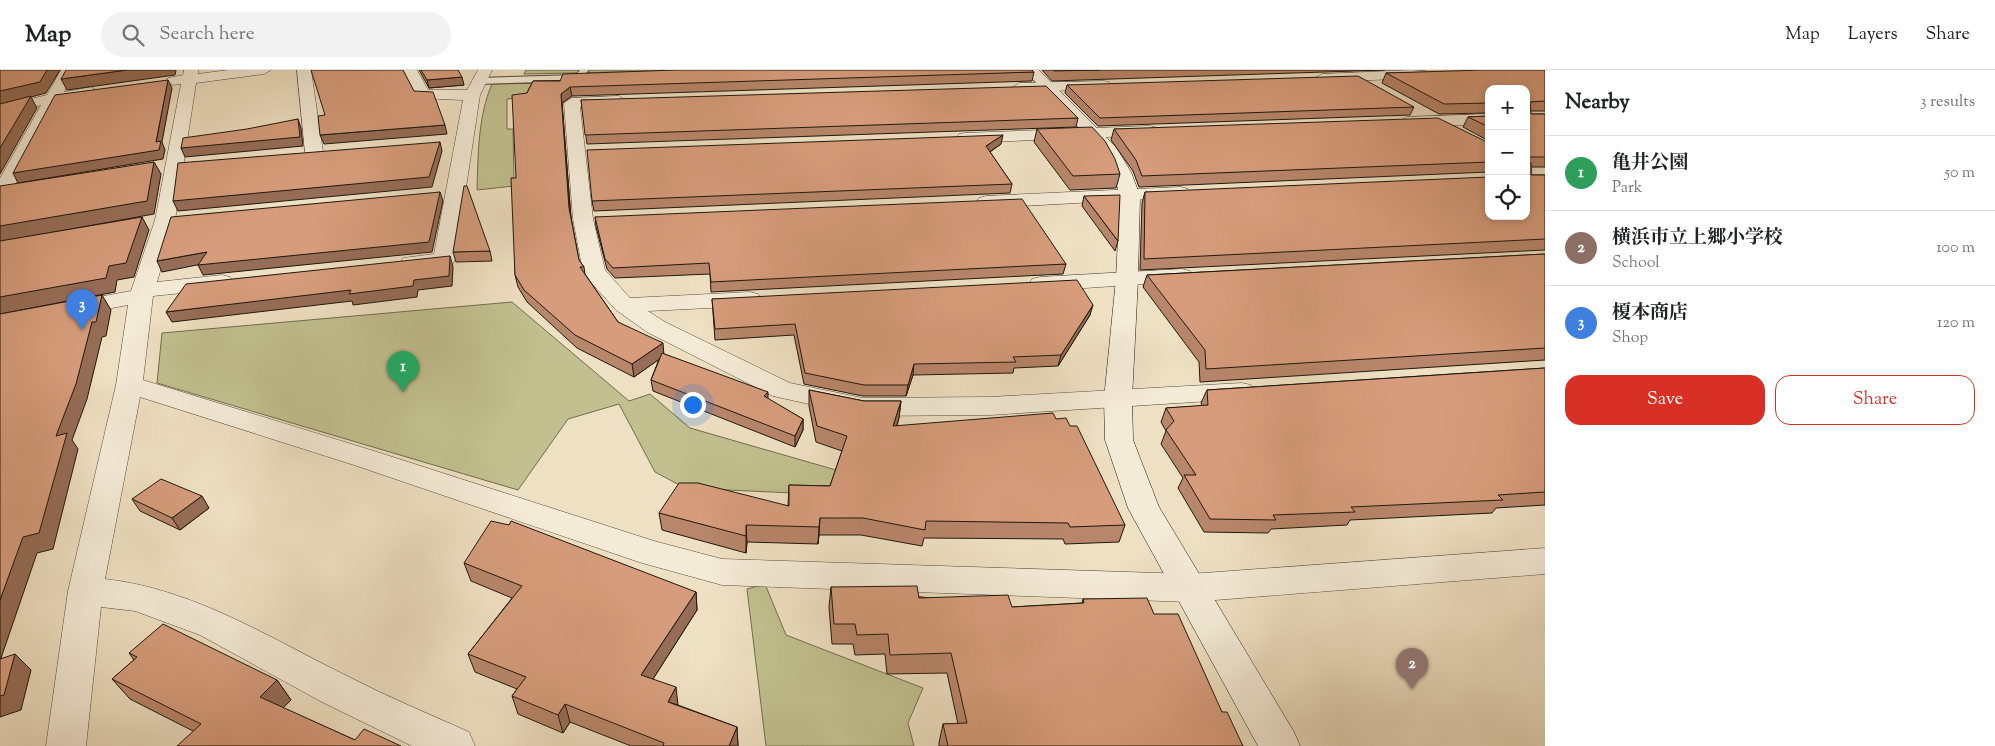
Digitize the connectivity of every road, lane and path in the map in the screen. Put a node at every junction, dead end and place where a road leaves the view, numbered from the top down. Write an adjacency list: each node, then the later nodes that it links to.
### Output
1 (68, 70): 17 (street)
2 (264, 70): 8 (street)
3 (304, 70): 32 (street)
4 (410, 70): 12 (street)
5 (586, 73): 12 (lane)
6 (1349, 73): 7 (street); 10 (street); 16 (street)
7 (1431, 74)
8 (190, 75): 11 (street); 35 (street)
9 (1040, 78): 13 (street); 14 (street); 25 (street)
10 (1306, 78)
11 (162, 82)
12 (478, 82): 28 (street)
13 (1117, 84)
14 (1008, 88)
15 (108, 90): 17 (street)
16 (1379, 90)
17 (52, 98): 20 (street); 38 (street)
18 (631, 101): 33 (street)
19 (1412, 108): 22 (street)
20 (0, 111)
21 (1485, 119): 22 (street)
22 (1436, 121): 23 (street); 26 (street)
23 (1387, 123)
24 (1162, 131): 25 (street)
25 (1094, 133): 27 (street); 40 (street)
26 (1466, 138)
27 (945, 139)
28 (463, 142): 29 (street); 42 (street)
29 (443, 144)
30 (334, 151): 32 (street)
31 (596, 151): 33 (street)
32 (314, 152): 34 (street)
33 (576, 152): 49 (street)
34 (295, 154)
35 (182, 164): 36 (street); 47 (street)
36 (154, 168)
37 (20, 190): 38 (street)
38 (1, 193)
39 (1200, 193): 40 (street)
40 (1130, 196): 41 (street); 44 (street)
41 (970, 202)
42 (386, 266)
43 (1207, 275): 44 (street)
44 (1127, 279): 46 (street); 53 (street)
45 (240, 281): 47 (street)
46 (1019, 285)
47 (142, 293): 50 (street); 51 (street)
48 (772, 298): 49 (street)
49 (624, 305): 53 (street)
50 (0, 322)
51 (129, 386): 55 (street); 56 (street)
52 (1265, 389): 53 (street)
53 (1118, 400): 55 (street)
54 (1545, 561): 55 (street)
55 (1190, 588): 59 (street)
56 (85, 591): 57 (street); 58 (street)
57 (66, 746)
58 (455, 746)
59 (1280, 746)

